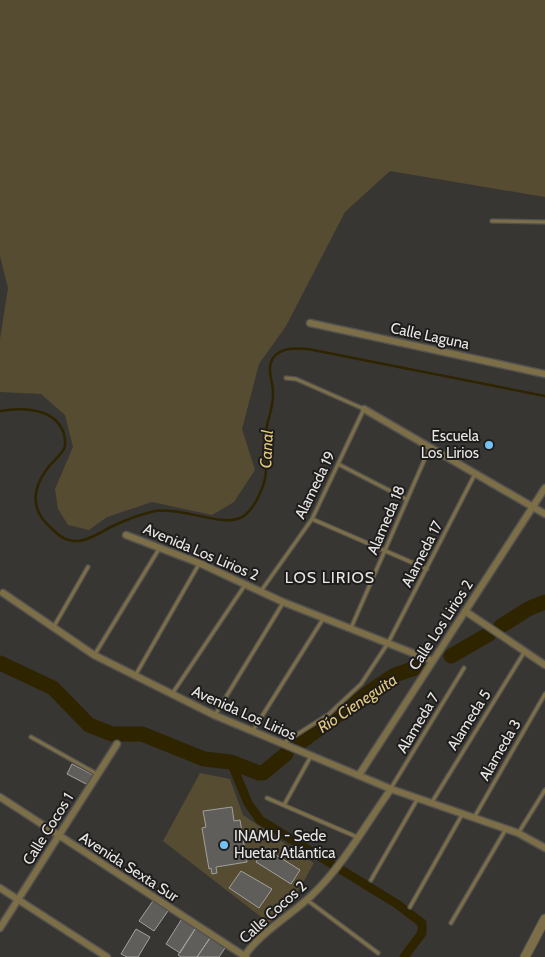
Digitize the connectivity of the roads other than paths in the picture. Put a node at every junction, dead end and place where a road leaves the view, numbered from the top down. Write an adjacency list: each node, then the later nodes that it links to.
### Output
1 (492, 221): 2 (lane)
2 (545, 222)
3 (310, 323): 4 (street, Calle Laguna)
4 (545, 374)
5 (286, 378): 6 (lane)
6 (364, 409): 7 (street); 8 (lane, Alameda 19)
7 (430, 447): 9 (street); 11 (lane, Alameda 18)
8 (338, 464): 11 (lane); 14 (lane, Alameda 19)
9 (475, 474): 12 (street); 20 (lane, Alameda 17)
10 (545, 488): 12 (street, Calle Los Lirios 2)
11 (406, 499): 17 (lane, Alameda 18)
12 (534, 507): 13 (street); 25 (street, Calle Los Lirios 2)
13 (545, 514)
14 (312, 520): 17 (lane); 22 (lane, Alameda 19)
15 (126, 535): 16 (street, Avenida Los Lirios 2)
16 (160, 548): 18 (street, Avenida Los Lirios 2); 31 (lane)
17 (385, 551): 20 (lane); 28 (lane, Alameda 18)
18 (199, 563): 21 (street, Avenida Los Lirios 2); 35 (lane)
19 (88, 567): 27 (lane)
20 (427, 569): 29 (lane, Alameda 17)
21 (246, 584): 22 (street, Avenida Los Lirios 2); 36 (lane)
22 (261, 591): 24 (street, Avenida Los Lirios 2)
23 (3, 593): 27 (street, Avenida Los Lirios)
24 (283, 602): 26 (street, Avenida Los Lirios 2); 38 (lane)
25 (465, 610): 30 (street); 32 (street, Calle Los Lirios 2)
26 (323, 618): 28 (street, Avenida Los Lirios 2); 39 (lane)
27 (52, 629): 31 (street, Avenida Los Lirios)
28 (351, 629): 29 (street, Avenida Los Lirios 2)
29 (388, 643): 32 (street, Avenida Los Lirios 2); 42 (lane, Alameda 17)
30 (525, 650): 33 (street); 51 (lane, Alameda 5)
31 (94, 655): 35 (street, Avenida Los Lirios)
32 (433, 661): 45 (street, Calle Los Lirios 2)
33 (545, 665)
34 (464, 668): 46 (lane, Alameda 7)
35 (135, 677): 36 (street, Avenida Los Lirios)
36 (171, 694): 38 (street, Avenida Los Lirios)
37 (545, 694): 54 (lane, Alameda 3)
38 (214, 716): 39 (street, Avenida Los Lirios)
39 (251, 732): 42 (street, Avenida Los Lirios)
40 (31, 737): 44 (lane)
41 (117, 744): 44 (street, Calle Cocos 1)
42 (281, 744): 43 (street, Avenida Los Lirios)
43 (311, 756): 45 (street, Avenida Los Lirios); 52 (lane)
44 (98, 774): 57 (street, Calle Cocos 1)
45 (359, 775): 46 (street, Avenida Los Lirios)
46 (391, 789): 49 (street, Avenida Los Lirios); 58 (street, Calle Cocos 2)
47 (545, 790): 56 (lane)
48 (0, 796): 57 (street, Avenida Sexta Sur)
49 (418, 797): 51 (street, Avenida Los Lirios); 60 (lane)
50 (267, 798): 52 (lane)
51 (432, 802): 53 (street, Avenida Los Lirios)
52 (284, 805): 58 (lane)
53 (463, 812): 54 (street, Avenida Los Lirios); 64 (lane)
54 (475, 816): 55 (street, Avenida Los Lirios)
55 (506, 829): 56 (street, Avenida Los Lirios); 66 (lane)
56 (518, 833): 59 (street, Avenida Los Lirios)
57 (59, 835): 62 (street, Calle Cocos 1); 70 (street, Avenida Sexta Sur)
58 (358, 837): 63 (street, Calle Cocos 2)
59 (545, 848)
60 (371, 880)
61 (0, 888): 62 (street)
62 (18, 900): 67 (street, Calle Cocos 1); 69 (street)
63 (307, 900): 68 (lane); 70 (street, Calle Cocos 2)
64 (410, 907)
65 (545, 919): 71 (street)
66 (451, 922)
67 (0, 928)
68 (378, 953)
69 (107, 957)
70 (244, 957)
71 (525, 957)

